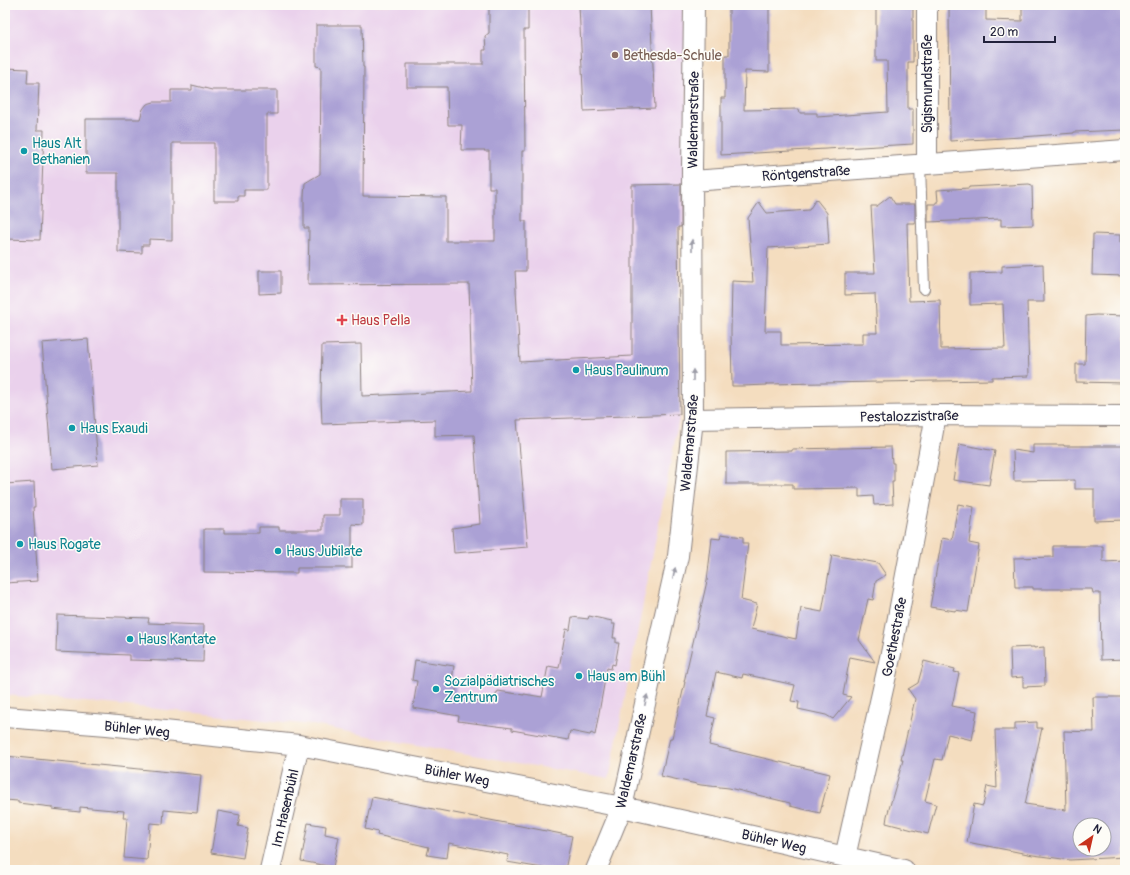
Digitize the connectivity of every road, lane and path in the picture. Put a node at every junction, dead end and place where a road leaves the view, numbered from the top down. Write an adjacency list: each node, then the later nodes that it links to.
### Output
1 (694, 5): 5 (street, Waldemarstraße)
2 (927, 5): 4 (street, Sigismundstraße)
3 (1125, 150): 4 (street, Röntgenstraße)
4 (924, 164): 5 (street, Röntgenstraße); 6 (lane)
5 (692, 181): 9 (street, Waldemarstraße, one-way to 5)
6 (924, 290)
7 (936, 415): 8 (street, Pestalozzistraße); 9 (street, Pestalozzistraße); 13 (street, Goethestraße)
8 (1125, 416)
9 (693, 419): 12 (street, Waldemarstraße, one-way to 9)
10 (5, 717): 11 (street, Bühler Weg)
11 (299, 745): 12 (street, Bühler Weg); 14 (street, Im Hasenbühl)
12 (622, 807): 13 (street, Bühler Weg); 15 (street, Waldemarstraße)
13 (845, 857): 16 (street, Bühler Weg)
14 (270, 870)
15 (596, 870)
16 (904, 870)

